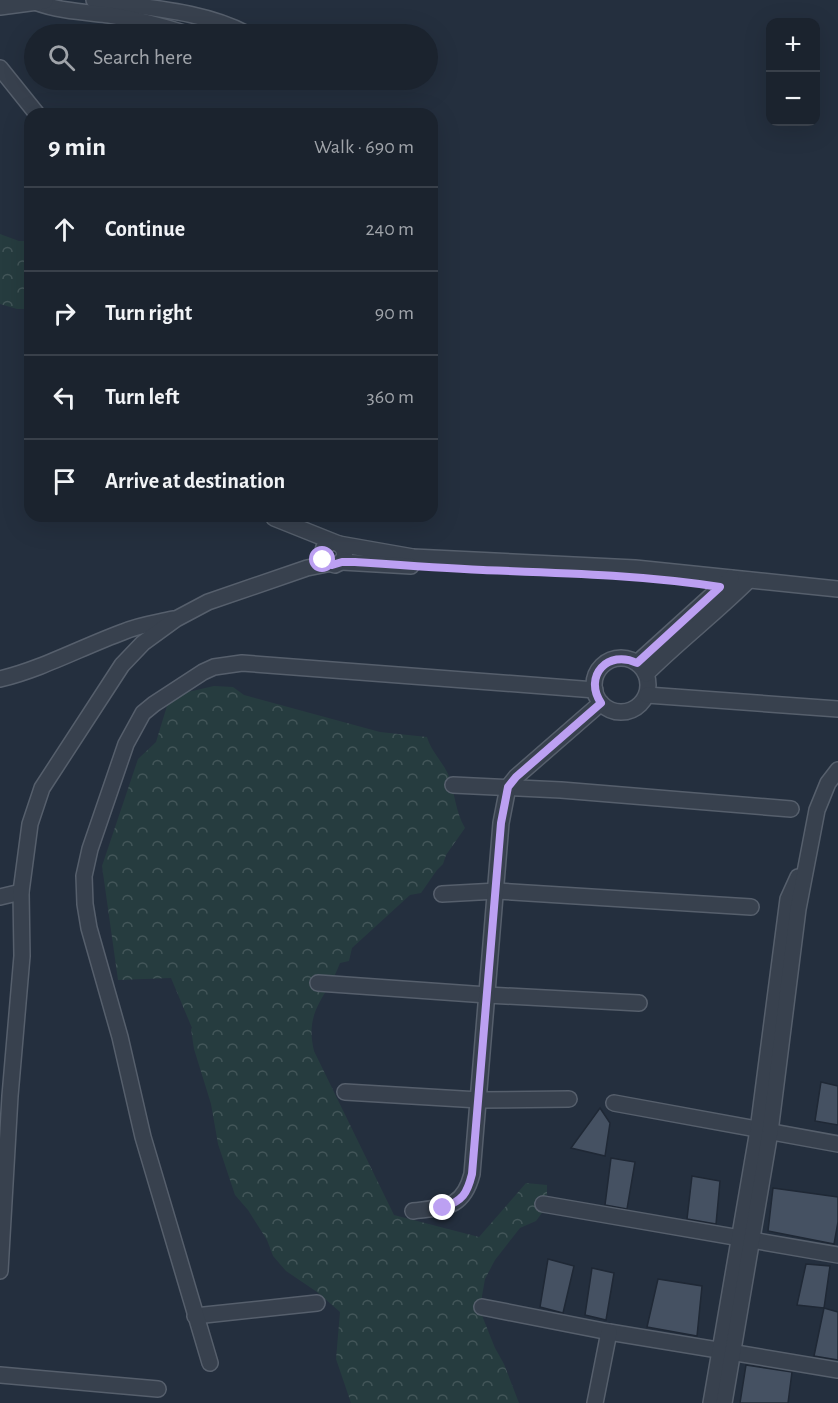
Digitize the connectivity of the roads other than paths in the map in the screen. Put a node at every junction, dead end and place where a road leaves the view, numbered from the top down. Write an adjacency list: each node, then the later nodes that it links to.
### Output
1 (58, 0): 3 (street)
2 (94, 0): 4 (street)
3 (29, 2): 5 (street); 6 (street)
4 (170, 6): 7 (street)
5 (0, 7)
6 (152, 24)
7 (227, 24)
8 (0, 68): 9 (street)
9 (32, 108)
10 (281, 522): 11 (street)
11 (332, 553): 12 (street); 15 (street)
12 (735, 583): 13 (street); 14 (street); 16 (street)
13 (838, 589)
14 (838, 598)
15 (176, 619): 17 (street); 26 (street)
16 (641, 669): 18 (street); 19 (street)
17 (0, 679)
18 (647, 694): 19 (street); 20 (street)
19 (598, 697): 23 (street); 47 (street)
20 (838, 709)
21 (838, 770): 38 (street)
22 (453, 785): 23 (street)
23 (508, 787): 24 (street); 25 (street)
24 (791, 809)
25 (497, 891): 27 (street); 29 (street); 31 (street)
26 (21, 892): 28 (street); 34 (street)
27 (442, 894)
28 (0, 897)
29 (751, 907)
30 (318, 983): 31 (street)
31 (487, 996): 32 (street); 36 (street)
32 (639, 1003)
33 (345, 1092): 36 (street)
34 (5, 1097): 44 (street)
35 (568, 1099): 36 (street)
36 (479, 1100): 41 (street)
37 (614, 1103): 38 (street)
38 (764, 1131): 39 (street); 42 (street)
39 (838, 1144)
40 (543, 1204): 42 (street)
41 (413, 1211)
42 (746, 1240): 43 (street); 49 (street)
43 (838, 1255)
44 (0, 1271)
45 (317, 1303): 47 (street)
46 (482, 1307): 48 (street)
47 (195, 1316): 50 (street)
48 (609, 1332): 49 (street); 54 (street)
49 (726, 1352): 51 (street); 55 (street); 56 (street)
50 (210, 1363)
51 (838, 1370)
52 (0, 1375): 53 (street)
53 (158, 1389)
54 (595, 1403)
55 (711, 1403)
56 (724, 1403)

